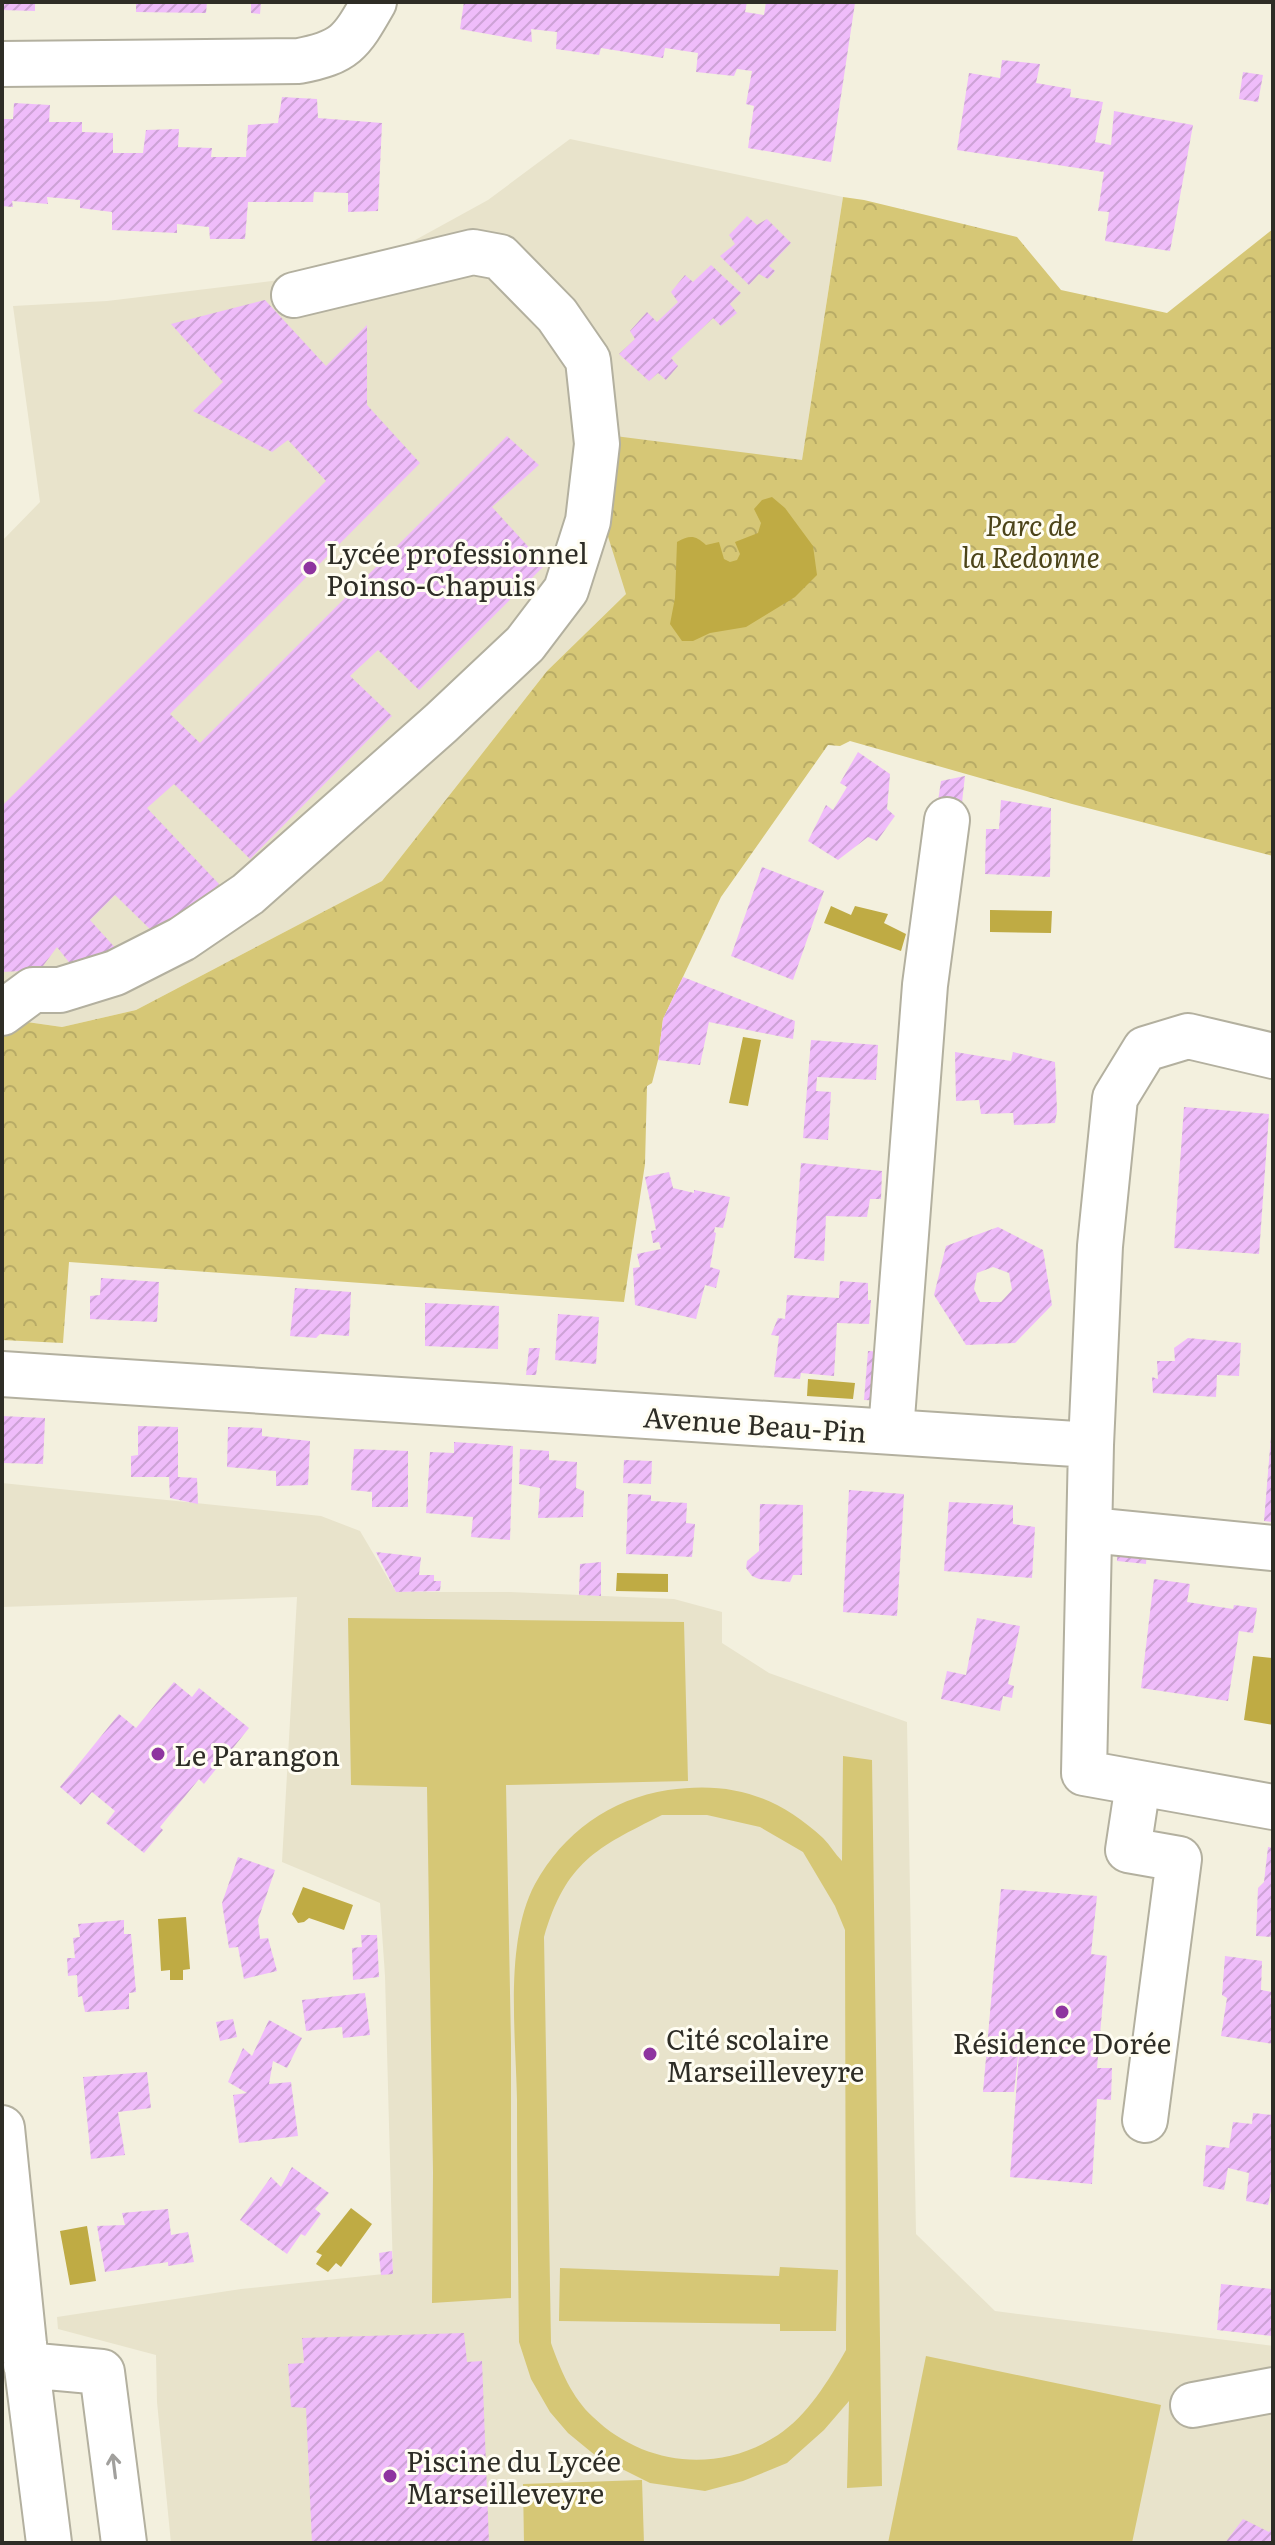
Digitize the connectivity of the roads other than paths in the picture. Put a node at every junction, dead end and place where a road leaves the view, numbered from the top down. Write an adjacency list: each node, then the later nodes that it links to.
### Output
1 (374, 2): 2 (street)
2 (2, 64)
3 (294, 295): 5 (street)
4 (947, 820): 8 (street)
5 (2, 1013)
6 (1273, 1056): 9 (street)
7 (2, 1374): 8 (street, Avenue Beau-Pin)
8 (891, 1431): 9 (street, Avenue Beau-Pin)
9 (1091, 1445): 10 (street)
10 (1090, 1530): 11 (street); 12 (street)
11 (1273, 1548)
12 (1085, 1744): 13 (street); 14 (street)
13 (1273, 1777)
14 (1155, 1786): 15 (street); 16 (street)
15 (1273, 1807)
16 (1145, 2120)
17 (2, 2128): 18 (street)
18 (26, 2365): 21 (street); 22 (street, one-way to 18)
19 (1273, 2390): 20 (street)
20 (1193, 2405)
21 (49, 2543)
22 (124, 2543)

